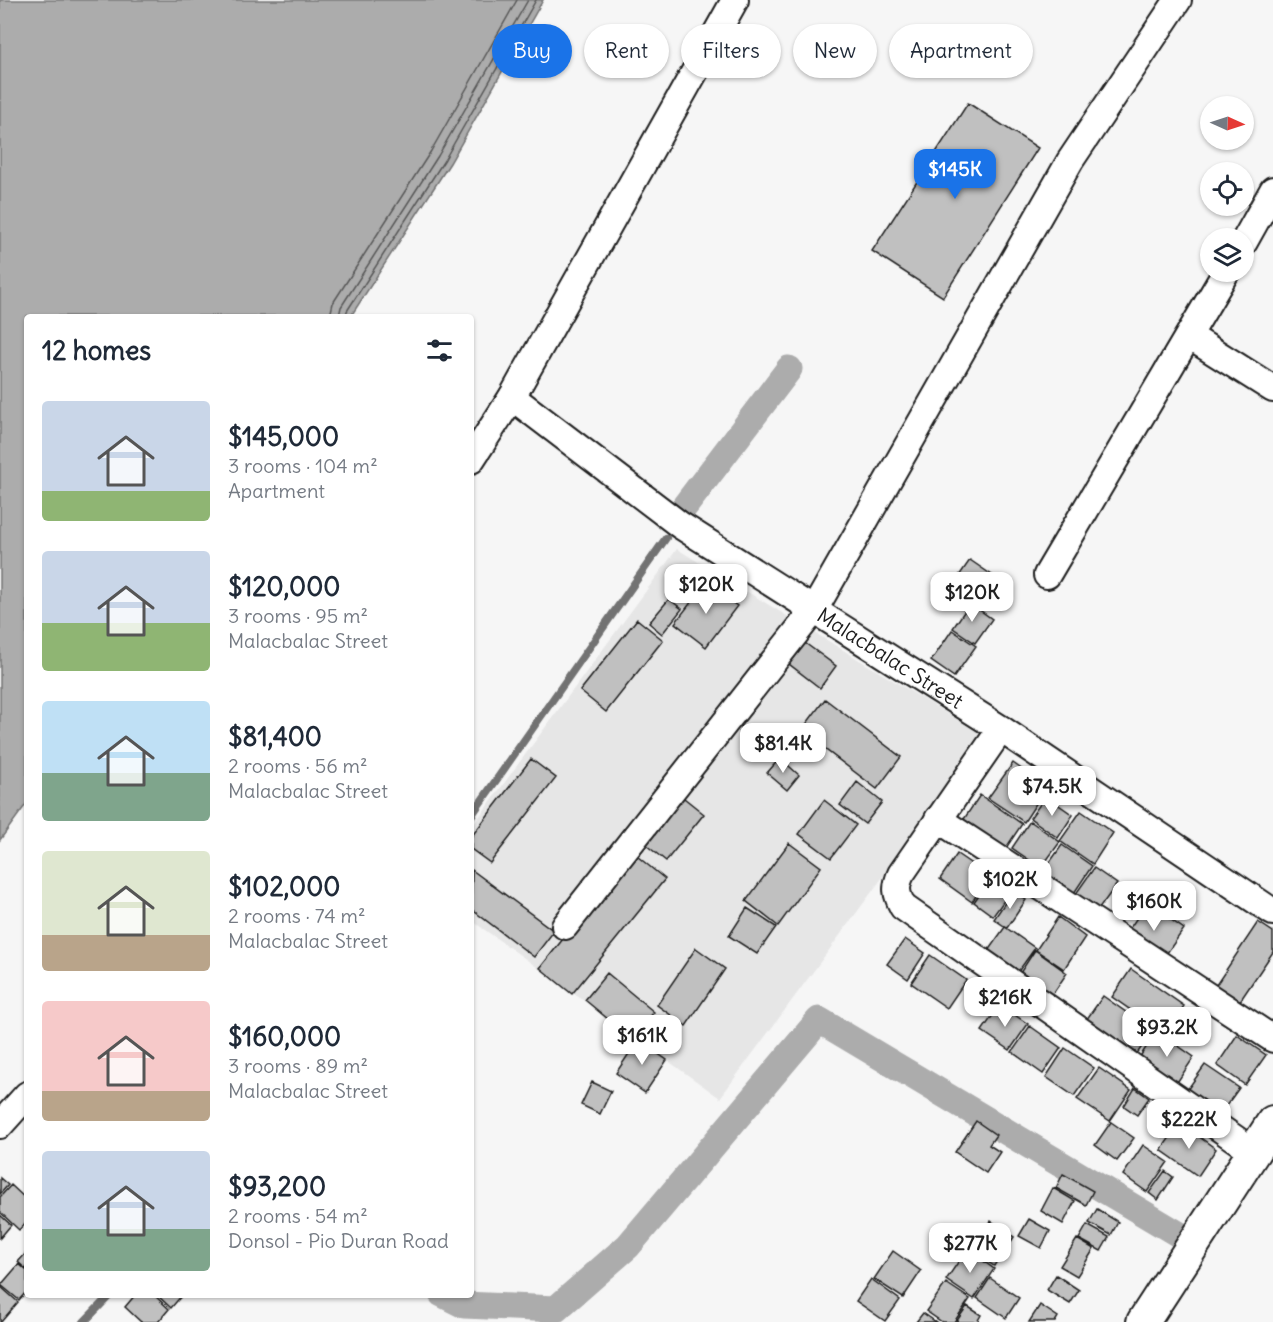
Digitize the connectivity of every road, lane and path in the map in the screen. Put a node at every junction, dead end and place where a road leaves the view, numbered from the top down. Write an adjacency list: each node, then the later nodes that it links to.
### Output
1 (735, 0): 8 (street)
2 (1178, 0): 11 (street)
3 (1273, 190): 4 (street)
4 (1252, 228)
5 (1220, 282): 6 (street)
6 (1190, 336): 7 (street); 10 (street)
7 (1273, 388)
8 (512, 397): 9 (street); 11 (street, Malacbalac Street)
9 (474, 455)
10 (1047, 575)
11 (814, 610): 12 (street, Malacbalac Street); 15 (street)
12 (1001, 729): 13 (street); 14 (street, Malacbalac Street)
13 (938, 819): 16 (street); 20 (street)
14 (1273, 912)
15 (565, 926)
16 (1273, 1039)
17 (24, 1098): 19 (street)
18 (1273, 1122): 20 (main road)
19 (0, 1125)
20 (1254, 1152): 21 (main road)
21 (1143, 1322)

